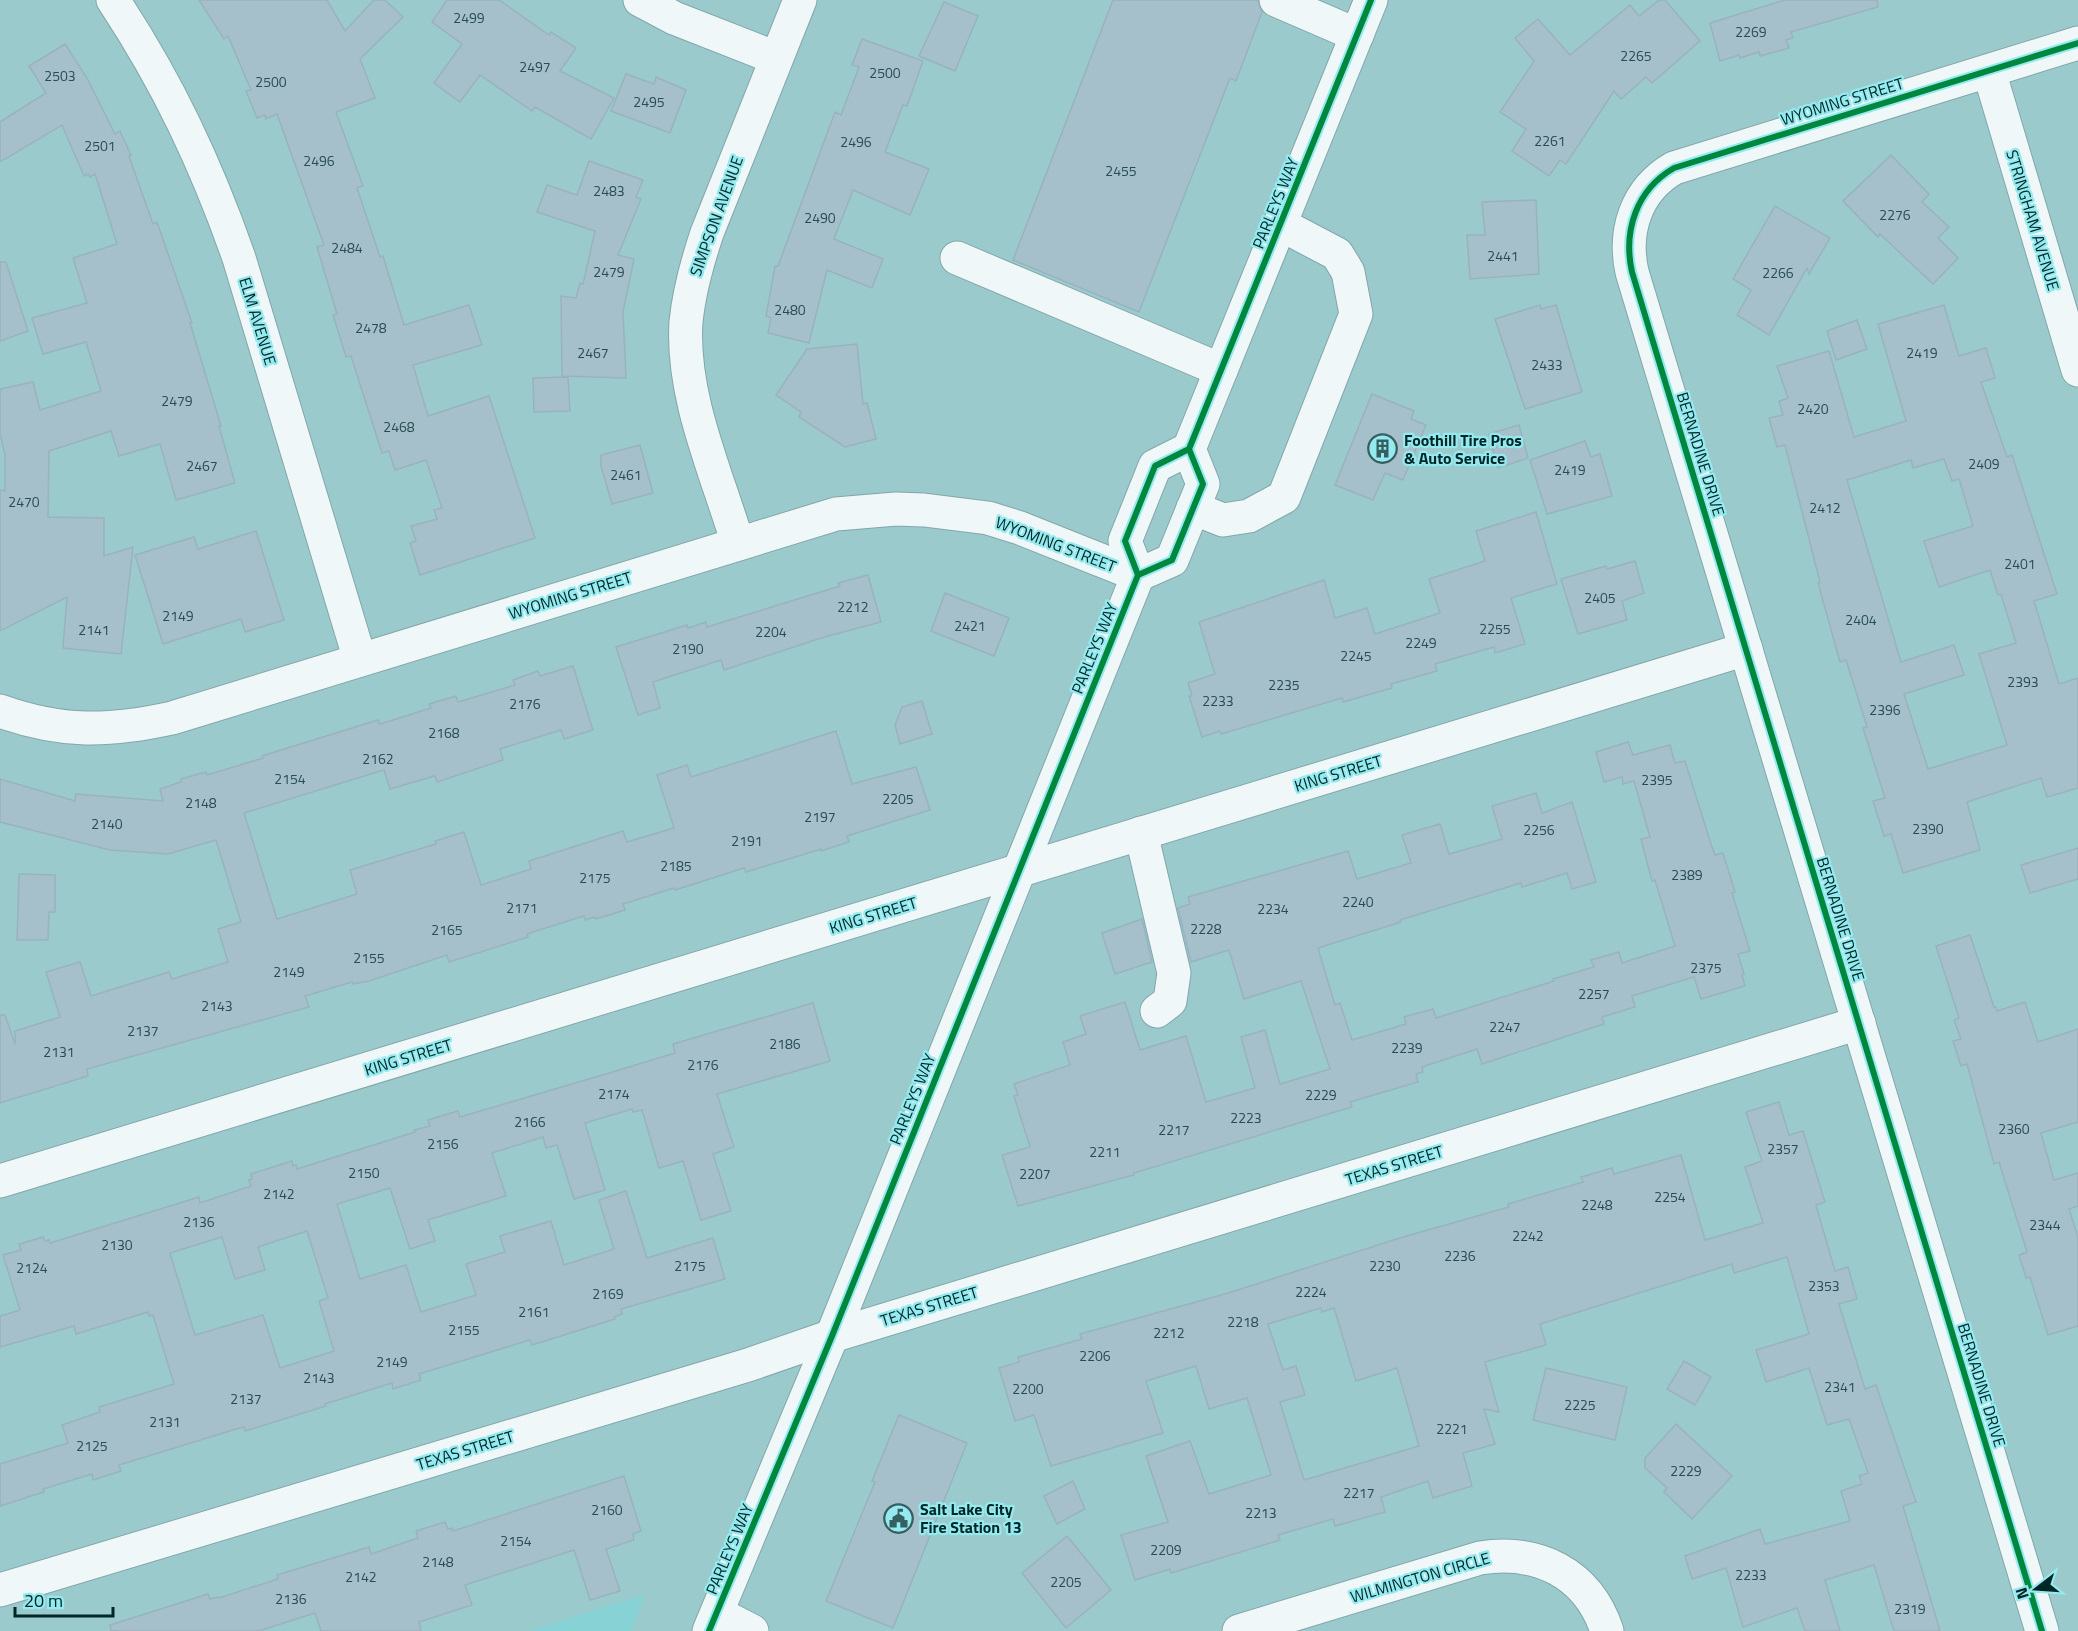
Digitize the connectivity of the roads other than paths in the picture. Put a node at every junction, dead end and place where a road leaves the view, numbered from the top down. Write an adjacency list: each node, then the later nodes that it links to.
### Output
1 (113, 0): 20 (street, ELM AVENUE)
2 (640, 0): 8 (street)
3 (800, 0): 8 (street, SIMPSON AVENUE)
4 (1276, 0): 6 (street)
5 (1371, 0): 6 (street, PARLEYS WAY)
6 (1357, 35): 11 (street, PARLEYS WAY)
7 (2078, 43): 9 (street, WYOMING STREET)
8 (776, 58): 17 (street, SIMPSON AVENUE)
9 (1989, 70): 10 (street, WYOMING STREET); 14 (street, STRINGHAM AVENUE)
10 (1634, 214): 19 (street, BERNADINE DRIVE)
11 (1280, 224): 13 (street, PARLEYS WAY); 16 (street)
12 (957, 258): 13 (street)
13 (1221, 370): 15 (street, PARLEYS WAY)
14 (2078, 370)
15 (1189, 448): 16 (street); 18 (street)
16 (1193, 508): 18 (street)
17 (738, 544): 18 (street, WYOMING STREET); 20 (street, WYOMING STREET)
18 (1138, 575): 23 (street, PARLEYS WAY)
19 (1746, 649): 22 (street, KING STREET); 25 (street, BERNADINE DRIVE)
20 (360, 660): 21 (street, WYOMING STREET)
21 (0, 711)
22 (1141, 833): 23 (street, KING STREET); 24 (street)
23 (1018, 871): 26 (street, KING STREET); 27 (street, PARLEYS WAY)
24 (1157, 1011)
25 (1858, 1023): 27 (street, TEXAS STREET); 33 (street, BERNADINE DRIVE)
26 (0, 1181)
27 (832, 1336): 28 (street, TEXAS STREET); 29 (street, PARLEYS WAY)
28 (0, 1590)
29 (713, 1622): 30 (street)
30 (752, 1631)
31 (1239, 1631): 32 (street, WILMINGTON CIRCLE)
32 (1607, 1631)
33 (2042, 1631)

